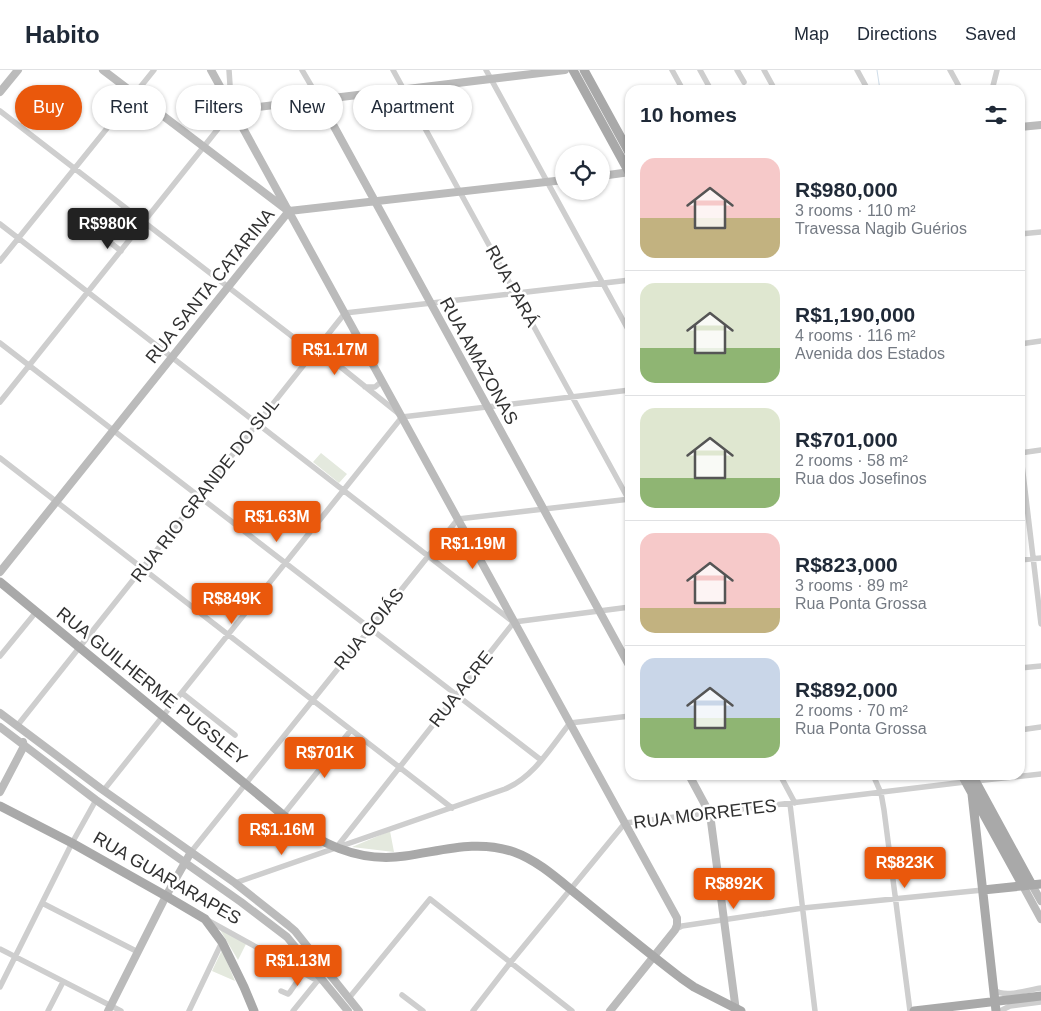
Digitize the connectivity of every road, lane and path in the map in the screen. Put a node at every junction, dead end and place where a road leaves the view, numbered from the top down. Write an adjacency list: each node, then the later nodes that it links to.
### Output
1 (18, 70): 34 (street)
2 (103, 70): 21 (street)
3 (154, 70): 22 (street)
4 (211, 70): 23 (street)
5 (229, 70): 24 (street)
6 (302, 70): 25 (street, RUA AMAZONAS)
7 (393, 70): 26 (street, RUA PARÁ)
8 (486, 70): 19 (street)
9 (565, 70): 19 (street)
10 (573, 70): 38 (main road)
11 (584, 70): 37 (main road)
12 (672, 70): 28 (street)
13 (700, 70): 29 (street)
14 (737, 70): 20 (street)
15 (764, 70): 30 (street)
16 (857, 70): 31 (street)
17 (950, 70): 32 (street)
18 (997, 70): 33 (street)
19 (491, 79): 27 (street); 53 (street)
20 (744, 82)
21 (123, 85)
22 (142, 85)
23 (220, 85)
24 (230, 85)
25 (310, 85)
26 (402, 85)
27 (439, 85)
28 (680, 85)
29 (708, 85)
30 (772, 85)
31 (865, 85)
32 (958, 85)
33 (993, 85)
34 (0, 92)
35 (0, 111): 49 (street)
36 (166, 118): 47 (street)
37 (610, 118): 38 (main road); 46 (main road)
38 (601, 121): 48 (main road)
39 (1041, 125): 40 (street)
40 (1025, 127)
41 (105, 130): 49 (street)
42 (217, 130): 47 (street)
43 (244, 130): 56 (street)
44 (335, 130): 55 (street, RUA AMAZONAS)
45 (426, 130): 54 (street, RUA PARÁ)
46 (625, 145)
47 (204, 147): 56 (street); 57 (street)
48 (625, 164)
49 (74, 168): 57 (street); 62 (street)
50 (625, 174): 51 (street)
51 (610, 175)
52 (555, 181): 53 (street, RUA SANTA CATARINA)
53 (548, 182): 54 (street, RUA SANTA CATARINA); 66 (street)
54 (460, 192): 55 (street, RUA SANTA CATARINA); 69 (street, RUA PARÁ)
55 (375, 202): 56 (street, RUA SANTA CATARINA); 70 (street, RUA AMAZONAS)
56 (289, 211): 67 (street, RUA SANTA CATARINA); 71 (street)
57 (144, 222): 63 (street); 67 (street)
58 (0, 224): 62 (street)
59 (88, 225): 63 (street)
60 (1041, 232): 61 (street)
61 (1025, 234)
62 (18, 238): 64 (street); 68 (street)
63 (121, 250): 68 (street)
64 (0, 261)
65 (625, 281): 66 (street)
66 (603, 283): 69 (street); 72 (street)
67 (228, 287): 76 (street); 77 (street, RUA SANTA CATARINA)
68 (88, 292): 77 (street); 78 (street)
69 (516, 293): 70 (street); 82 (street, RUA PARÁ)
70 (431, 304): 71 (street); 84 (street, RUA AMAZONAS)
71 (345, 314): 76 (street, RUA RIO GRANDE DO SUL); 79 (street)
72 (625, 324)
73 (1041, 341): 75 (street)
74 (0, 342): 78 (street)
75 (1025, 343)
76 (317, 348): 80 (street); 86 (street, RUA RIO GRANDE DO SUL)
77 (172, 357): 86 (street); 87 (street, RUA SANTA CATARINA)
78 (30, 365): 83 (street); 87 (street)
79 (382, 381): 80 (street); 85 (street)
80 (366, 387): 85 (street)
81 (625, 391): 82 (street)
82 (573, 397): 84 (street); 92 (street, RUA PARÁ)
83 (0, 402)
84 (487, 407): 85 (street); 97 (street, RUA AMAZONAS)
85 (401, 415): 91 (street); 98 (street)
86 (257, 423): 91 (street); 94 (street, RUA RIO GRANDE DO SUL)
87 (114, 430): 94 (street); 96 (street, RUA SANTA CATARINA)
88 (1041, 450): 89 (street)
89 (1025, 452)
90 (0, 458): 96 (street)
91 (343, 490): 99 (street); 103 (street)
92 (625, 491)
93 (1025, 494): 101 (street)
94 (199, 496): 103 (street); 104 (street, RUA RIO GRANDE DO SUL)
95 (625, 501): 97 (street)
96 (56, 502): 104 (street); 105 (street, RUA SANTA CATARINA)
97 (544, 510): 98 (street); 108 (street, RUA AMAZONAS)
98 (458, 519): 99 (street, RUA GOIÁS); 110 (street)
99 (428, 556): 110 (street); 112 (street, RUA GOIÁS)
100 (1041, 558): 101 (street)
101 (1033, 559): 102 (street); 111 (street)
102 (1025, 560)
103 (285, 563): 112 (street); 113 (street)
104 (142, 568): 113 (street); 114 (street, RUA RIO GRANDE DO SUL)
105 (0, 572)
106 (0, 582): 109 (main road, RUA GUILHERME PUGSLEY)
107 (625, 608): 108 (street)
108 (599, 611): 110 (street); 116 (street, RUA AMAZONAS)
109 (36, 612): 114 (main road, RUA GUILHERME PUGSLEY); 115 (street)
110 (514, 622): 120 (street, RUA ACRE); 125 (street)
111 (1041, 624)
112 (370, 628): 120 (street); 121 (street, RUA GOIÁS)
113 (228, 635): 119 (street); 121 (street)
114 (79, 647): 123 (main road, RUA GUILHERME PUGSLEY); 126 (street, RUA RIO GRANDE DO SUL)
115 (0, 656)
116 (625, 658)
117 (1041, 666): 118 (street)
118 (1025, 668)
119 (182, 693): 123 (street); 131 (street)
120 (457, 695): 133 (street); 134 (street, RUA ACRE)
121 (312, 700): 129 (street); 143 (street, RUA GOIÁS)
122 (0, 713): 126 (street)
123 (163, 716): 143 (main road, RUA GUILHERME PUGSLEY); 144 (street)
124 (625, 717): 125 (street)
125 (570, 723): 133 (street); 154 (street)
126 (17, 726): 132 (street); 144 (street)
127 (0, 727): 132 (street)
128 (1041, 728): 130 (street)
129 (351, 730): 134 (street); 153 (street)
130 (1025, 730)
131 (235, 735)
132 (24, 746): 145 (street); 147 (street)
133 (541, 760): 150 (street)
134 (400, 768): 150 (street); 156 (street, RUA ACRE)
135 (1041, 774): 136 (street, RUA MORRETES)
136 (1025, 775)
137 (692, 780): 152 (street)
138 (782, 780): 148 (street)
139 (875, 780): 146 (street)
140 (953, 780): 146 (street, RUA MORRETES)
141 (970, 780): 151 (main road)
142 (971, 780): 151 (main road)
143 (246, 784): 153 (main road, RUA GUILHERME PUGSLEY); 157 (street, RUA GOIÁS)
144 (104, 791): 157 (street)
145 (0, 792)
146 (881, 793): 148 (street, RUA MORRETES); 165 (street)
147 (96, 800): 155 (street); 158 (street)
148 (793, 803): 152 (street, RUA MORRETES); 168 (street)
149 (0, 806): 155 (main road, RUA GUARARAPES)
150 (452, 808): 156 (street)
151 (981, 810): 160 (main road); 161 (main road); 163 (main road)
152 (710, 814): 154 (street, RUA MORRETES); 171 (street)
153 (283, 815): 156 (main road, RUA GUILHERME PUGSLEY)
154 (625, 824): 162 (street, RUA MORRETES); 172 (street)
155 (72, 843): 164 (main road, RUA GUARARAPES); 167 (street)
156 (336, 848): 159 (street); 162 (main road, RUA GUILHERME PUGSLEY)
157 (191, 852): 158 (street); 159 (street)
158 (185, 863): 164 (street); 180 (street)
159 (235, 883): 188 (street)
160 (1037, 884): 161 (main road); 166 (street)
161 (1023, 886): 163 (main road); 170 (street)
162 (570, 889): 177 (main road, RUA GUILHERME PUGSLEY); 178 (street, RUA MORRETES)
163 (983, 890): 165 (street); 184 (main road)
164 (166, 896): 169 (main road, RUA GUARARAPES); 175 (street)
165 (896, 900): 168 (street); 205 (street)
166 (1041, 901)
167 (42, 903): 175 (street); 176 (street)
168 (802, 908): 171 (street); 204 (street)
169 (205, 919): 173 (main road); 179 (street, RUA GUARARAPES)
170 (1041, 919)
171 (724, 920): 172 (street); 192 (street)
172 (675, 930): 177 (street)
173 (222, 942): 195 (street); 196 (main road)
174 (0, 950): 176 (street)
175 (138, 952): 190 (street)
176 (15, 957): 181 (street); 182 (street)
177 (654, 957): 192 (main road, RUA GUILHERME PUGSLEY); 203 (street)
178 (510, 963): 188 (street); 201 (street, RUA MORRETES); 202 (street)
179 (303, 973): 180 (street, RUA GUARARAPES); 185 (street)
180 (319, 979): 197 (street); 198 (street)
181 (63, 982): 190 (street); 193 (street)
182 (0, 987)
183 (1041, 988): 184 (street)
184 (994, 990): 191 (main road)
185 (281, 991)
186 (402, 994): 200 (street)
187 (1041, 996): 191 (main road)
188 (349, 998): 199 (street)
189 (1041, 1002): 191 (street)
190 (109, 1008): 194 (street)
191 (997, 1008): 206 (main road)
192 (737, 1010)
193 (48, 1011)
194 (121, 1011)
195 (189, 1011)
196 (254, 1011)
197 (293, 1011)
198 (348, 1011)
199 (360, 1011)
200 (423, 1011)
201 (473, 1011)
202 (572, 1011)
203 (610, 1011)
204 (815, 1011)
205 (910, 1011)
206 (914, 1011)

